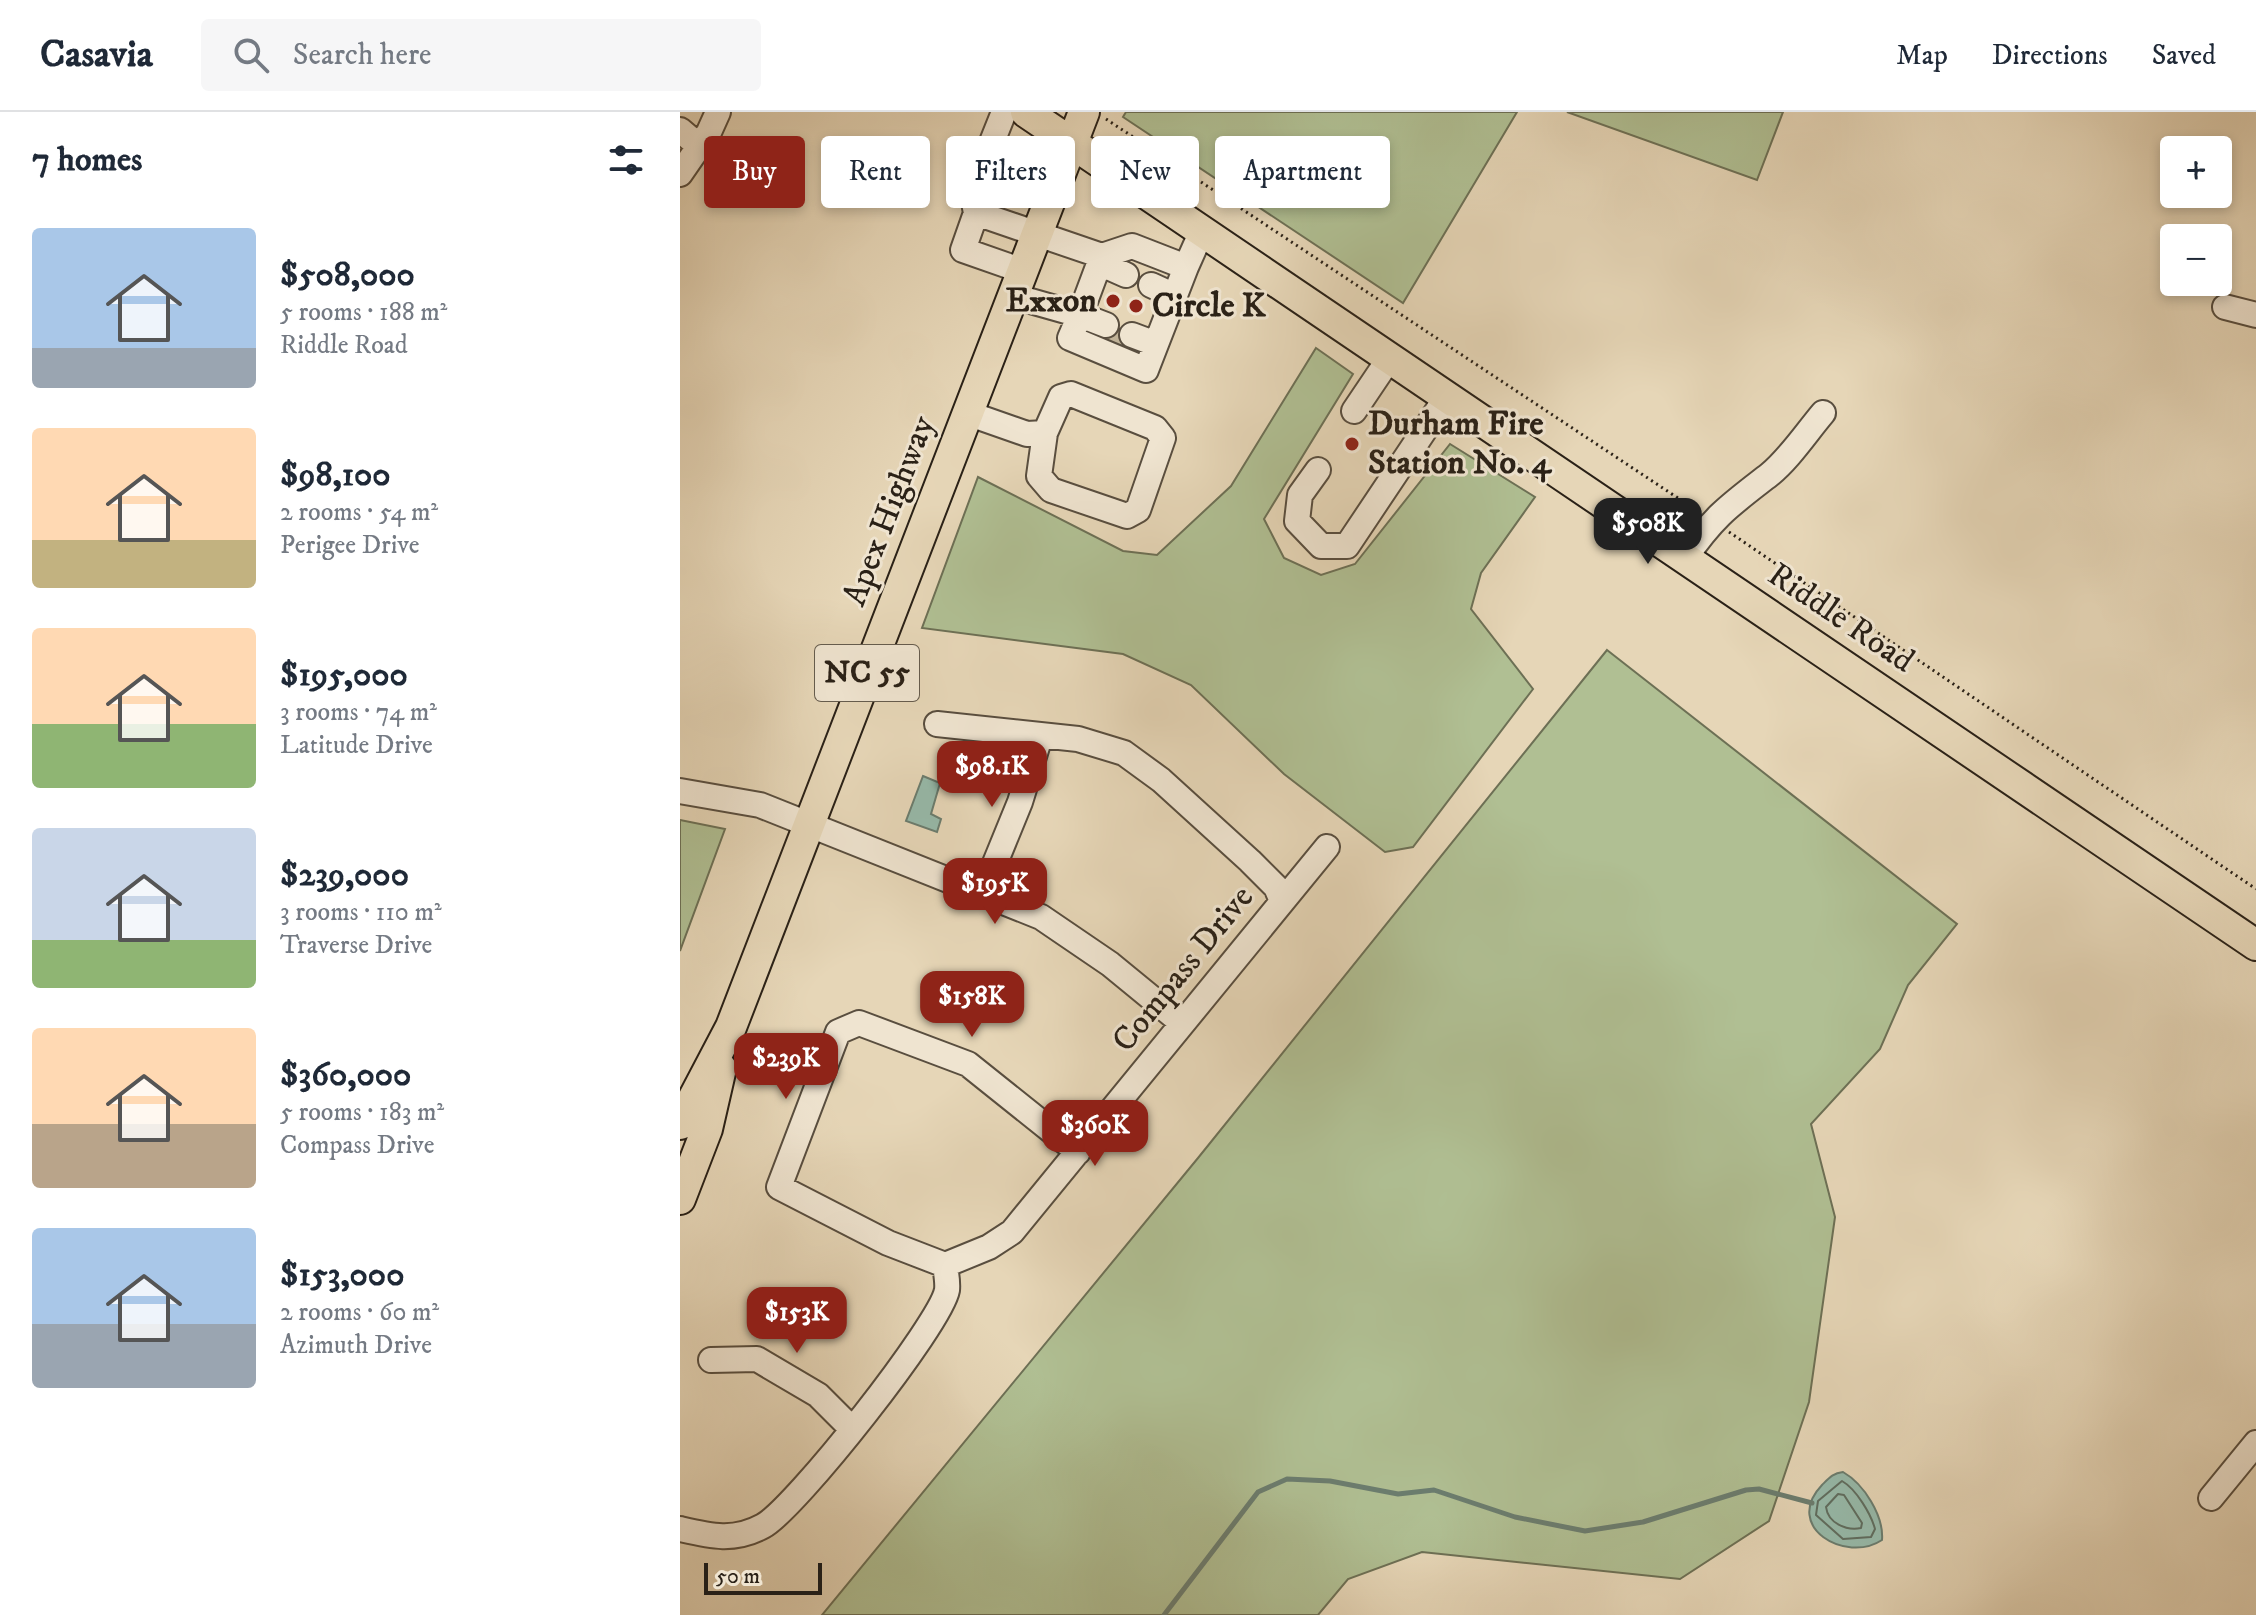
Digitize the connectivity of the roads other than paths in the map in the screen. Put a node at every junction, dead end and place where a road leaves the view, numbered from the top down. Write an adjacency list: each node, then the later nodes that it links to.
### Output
1 (718, 112): 9 (street)
2 (1004, 112): 12 (street)
3 (1026, 112): 6 (main road, Riddle Road)
4 (1084, 112): 7 (main road, Apex Highway / NC 55)
5 (680, 130): 9 (street)
6 (1063, 136)
7 (1074, 136)
8 (1075, 144): 13 (main road, Riddle Road)
9 (700, 147): 10 (street)
10 (680, 174)
11 (1047, 208): 14 (main road, Apex Highway / NC 55)
12 (976, 213): 14 (street); 18 (street)
13 (1202, 231): 17 (street); 25 (main road, Riddle Road)
14 (1037, 233): 15 (street); 18 (main road, Apex Highway / NC 55)
15 (1115, 260): 17 (street); 21 (street)
16 (1155, 277): 17 (street)
17 (1181, 280): 24 (street)
18 (1018, 284): 21 (street); 28 (main road, Apex Highway / NC 55)
19 (2225, 307): 20 (street)
20 (2256, 315)
21 (1078, 321): 22 (street); 24 (street)
22 (1104, 330)
23 (1130, 340): 24 (street)
24 (1153, 350)
25 (1389, 359): 26 (main road, Riddle Road); 27 (street)
26 (1446, 398): 31 (street); 32 (main road, Riddle Road)
27 (1354, 411)
28 (967, 413): 30 (street); 36 (main road, Apex Highway / NC 55)
29 (1823, 413): 32 (street)
30 (1045, 433): 30 (street)
31 (1318, 470)
32 (1685, 558): 40 (main road, Riddle Road)
33 (937, 724): 34 (street)
34 (1040, 737): 38 (street); 39 (street)
35 (681, 788): 36 (street)
36 (809, 827): 38 (street); 42 (main road, Apex Highway / NC 55)
37 (1327, 847): 39 (street, Compass Drive)
38 (982, 895): 41 (street)
39 (1282, 901): 41 (street, Compass Drive)
40 (2256, 945)
41 (1182, 1023): 44 (street, Compass Drive)
42 (731, 1027): 43 (main road, Apex Highway / NC 55); 45 (main road, Apex Highway / NC 55)
43 (680, 1124)
44 (1078, 1152): 46 (street, Compass Drive); 46 (street)
45 (680, 1199)
46 (945, 1265): 48 (street)
47 (711, 1360): 48 (street)
48 (851, 1428): 51 (street)
49 (2256, 1443): 50 (street)
50 (2211, 1498)
51 (680, 1529)

